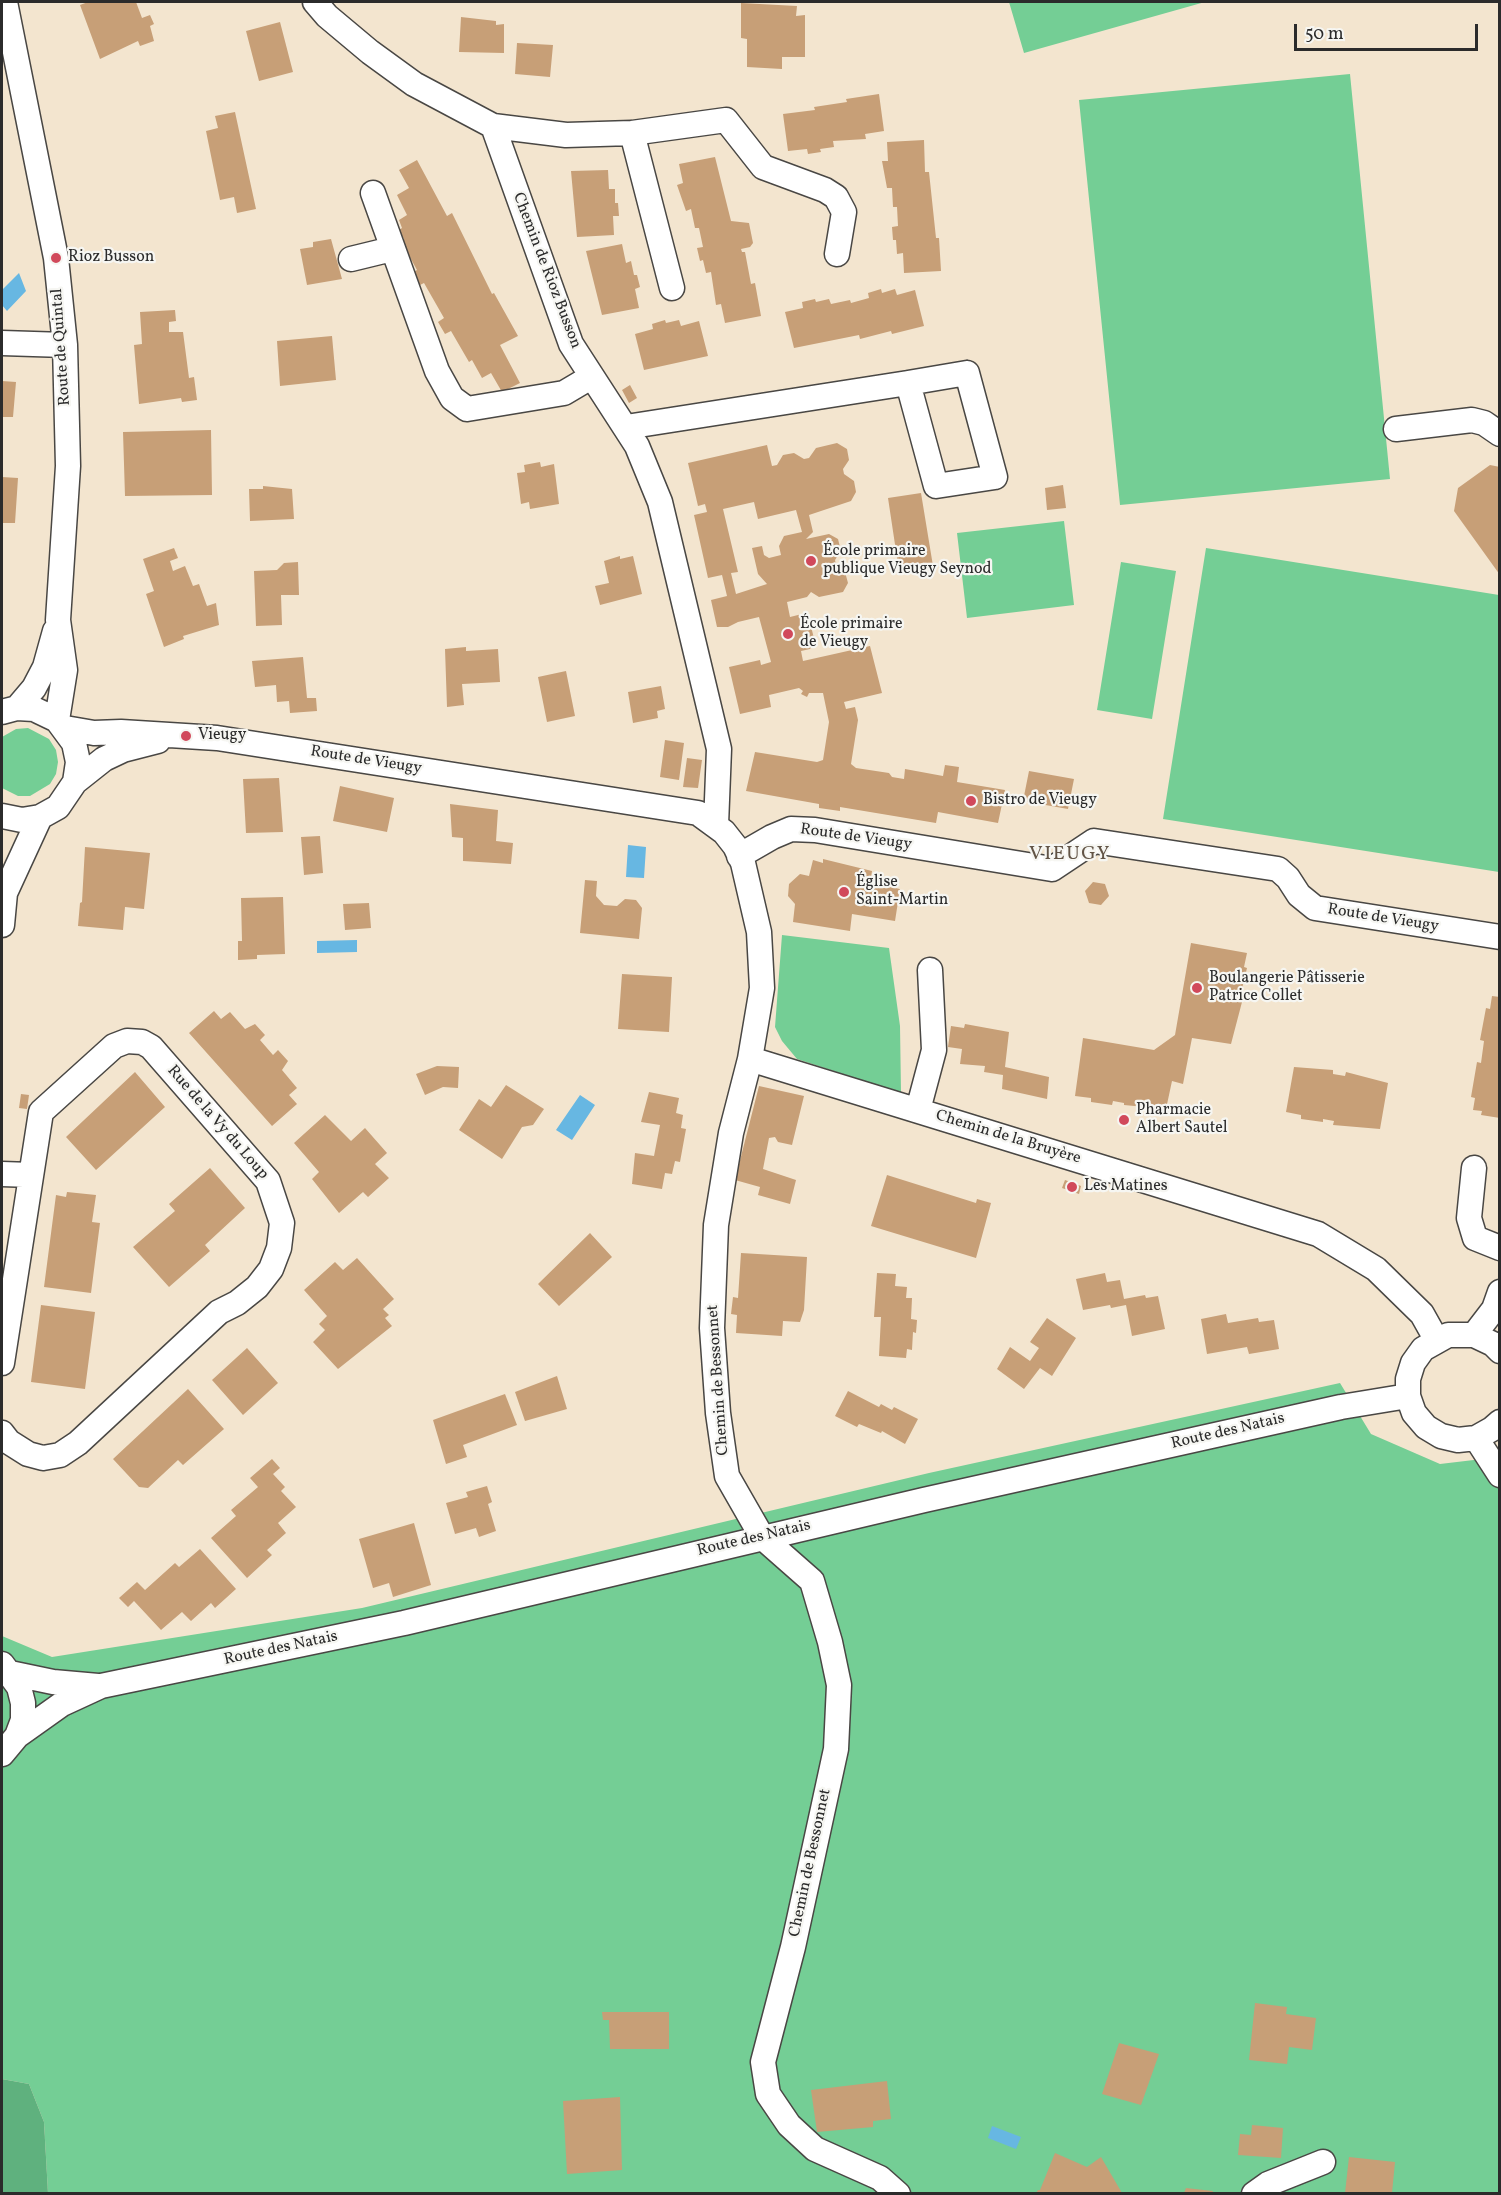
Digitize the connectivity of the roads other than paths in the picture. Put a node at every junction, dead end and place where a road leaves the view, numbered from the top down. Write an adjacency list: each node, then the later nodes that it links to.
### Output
1 (315, 2): 3 (street)
2 (6, 3): 11 (street, Route de Quintal)
3 (493, 126): 4 (street); 12 (street, Chemin de Rioz Busson)
4 (632, 133): 7 (street); 9 (street)
5 (373, 193): 6 (street)
6 (392, 249): 8 (street); 12 (street)
7 (837, 254)
8 (351, 259)
9 (672, 288)
10 (2, 343): 11 (street)
11 (65, 345): 17 (street, Route de Quintal)
12 (591, 377): 14 (street, Chemin de Rioz Busson)
13 (908, 383): 13 (street); 14 (street)
14 (626, 427): 24 (street, Chemin de Rioz Busson)
15 (1396, 429): 16 (street)
16 (1500, 434)
17 (58, 620): 18 (street, Route de Quintal); 19 (street, Route de Quintal)
18 (9, 710): 19 (street, Route de Vieugy)
19 (61, 724): 20 (street, Route de Vieugy); 21 (street)
20 (177, 736): 21 (street, Route de Vieugy); 24 (street, Route de Vieugy)
21 (75, 782): 23 (street)
22 (2, 816): 23 (street)
23 (40, 817): 26 (street)
24 (716, 825): 25 (street, Route de Vieugy)
25 (739, 856): 28 (street, Route de Vieugy); 30 (street, Chemin de Bessonnet)
26 (3, 884): 27 (street)
27 (2, 925)
28 (1500, 937)
29 (930, 970): 31 (street)
30 (750, 1059): 31 (street, Chemin de la Bruyère); 46 (street, Chemin de Bessonnet)
31 (918, 1110): 38 (street, Chemin de la Bruyère)
32 (1474, 1168): 35 (street)
33 (2, 1174): 34 (street)
34 (31, 1176): 40 (street, Rue de la Vy du Loup); 43 (street, Rue de la Vy du Loup)
35 (1500, 1248)
36 (1500, 1292): 37 (street)
37 (1474, 1335): 38 (street); 39 (street)
38 (1436, 1339): 41 (street)
39 (1500, 1352)
40 (2, 1363)
41 (1408, 1396): 44 (street); 46 (street, Route des Natais)
42 (1500, 1422): 44 (street)
43 (2, 1433)
44 (1476, 1438): 45 (street)
45 (1500, 1475)
46 (762, 1537): 48 (street, Route des Natais); 52 (street, Chemin de Bessonnet)
47 (6, 1668): 48 (street, Route des Natais); 49 (street)
48 (101, 1686): 49 (street, Route des Natais)
49 (17, 1736): 50 (street)
50 (2, 1754)
51 (1323, 2162): 53 (street)
52 (898, 2193)
53 (1254, 2193)

